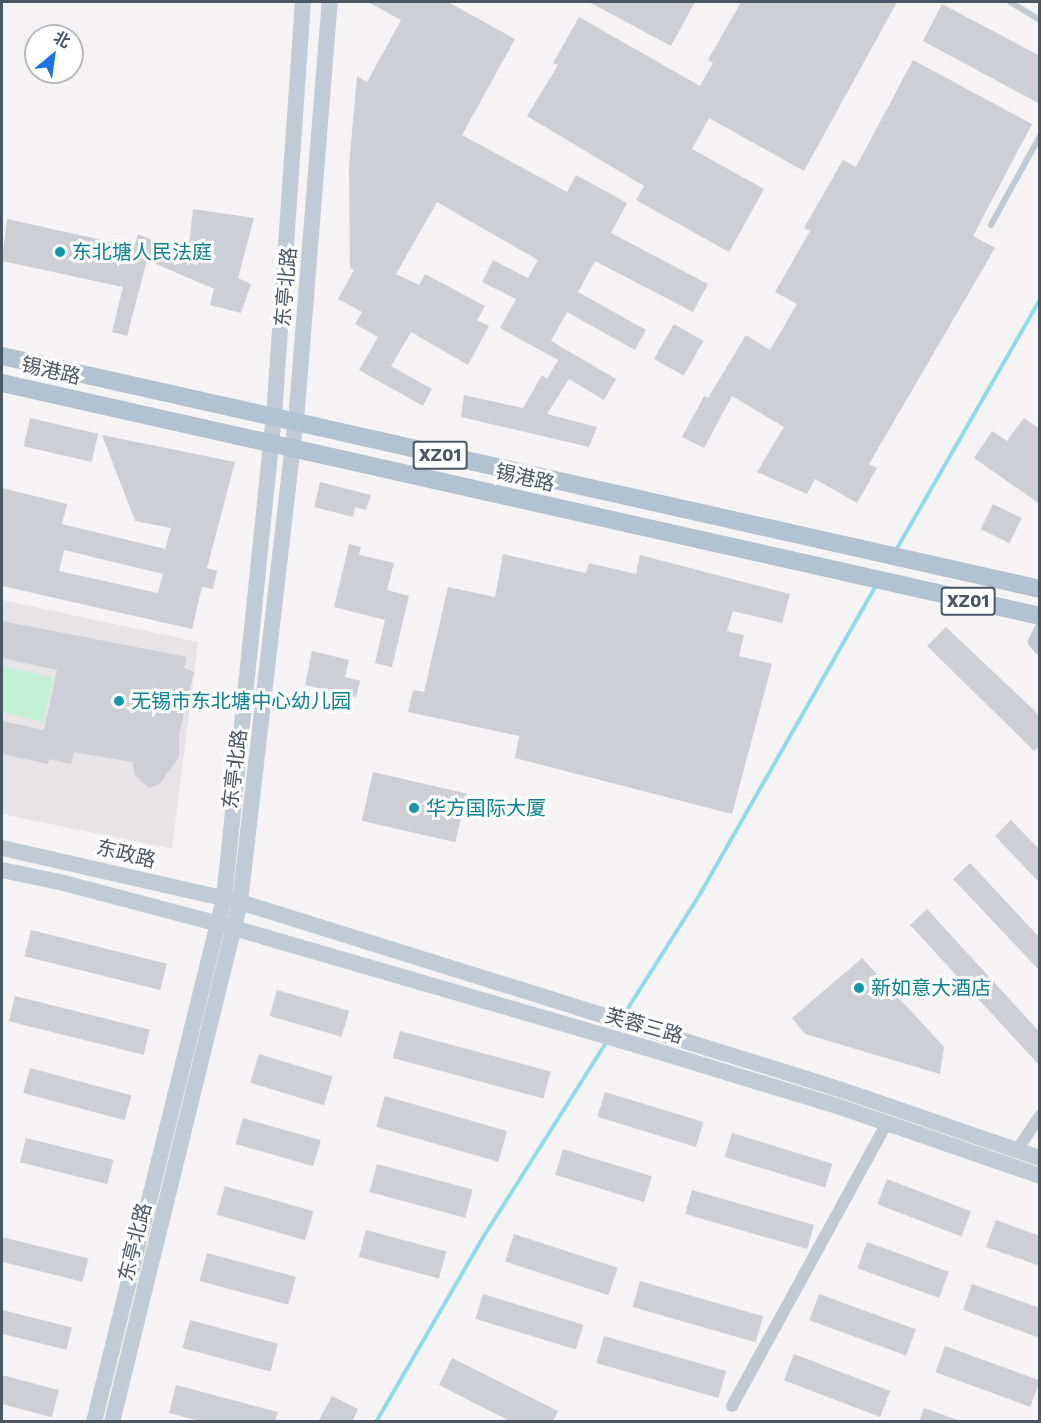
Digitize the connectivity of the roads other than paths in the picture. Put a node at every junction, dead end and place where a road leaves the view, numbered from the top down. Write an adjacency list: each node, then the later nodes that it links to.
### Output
1 (303, 2): 9 (main road, 东亭北路)
2 (330, 2): 10 (main road, 东亭北路)
3 (1010, 2): 4 (lane)
4 (1040, 20)
5 (1040, 136): 6 (lane)
6 (991, 225)
7 (2, 356): 9 (main road, 锡港路 / XZ01)
8 (2, 382): 11 (main road, 锡港路 / XZ01)
9 (274, 416): 10 (main road, 锡港路 / XZ01); 11 (main road, 东亭北路)
10 (296, 421): 12 (main road, 东亭北路); 13 (main road, 锡港路 / XZ01)
11 (272, 442): 12 (main road, 锡港路 / XZ01); 19 (main road, 东亭北路)
12 (293, 446): 14 (main road, 锡港路 / XZ01); 19 (main road, 东亭北路)
13 (1040, 589)
14 (1040, 616)
15 (1040, 629): 16 (street)
16 (1040, 649)
17 (2, 848): 19 (main road, 东政路)
18 (2, 870): 20 (main road)
19 (232, 901): 20 (main road, 东亭北路); 21 (main road, 芙蓉三路)
20 (226, 927): 21 (main road, 芙蓉三路); 28 (main road, 东亭北路); 29 (main road, 东亭北路)
21 (649, 1040): 23 (main road, 芙蓉三路); 24 (main road, 芙蓉三路)
22 (1040, 1116): 24 (street)
23 (887, 1123): 26 (main road, 芙蓉三路); 27 (street)
24 (1017, 1150): 25 (main road, 芙蓉三路)
25 (1040, 1158)
26 (1040, 1176)
27 (732, 1406)
28 (94, 1422)
29 (112, 1422)

